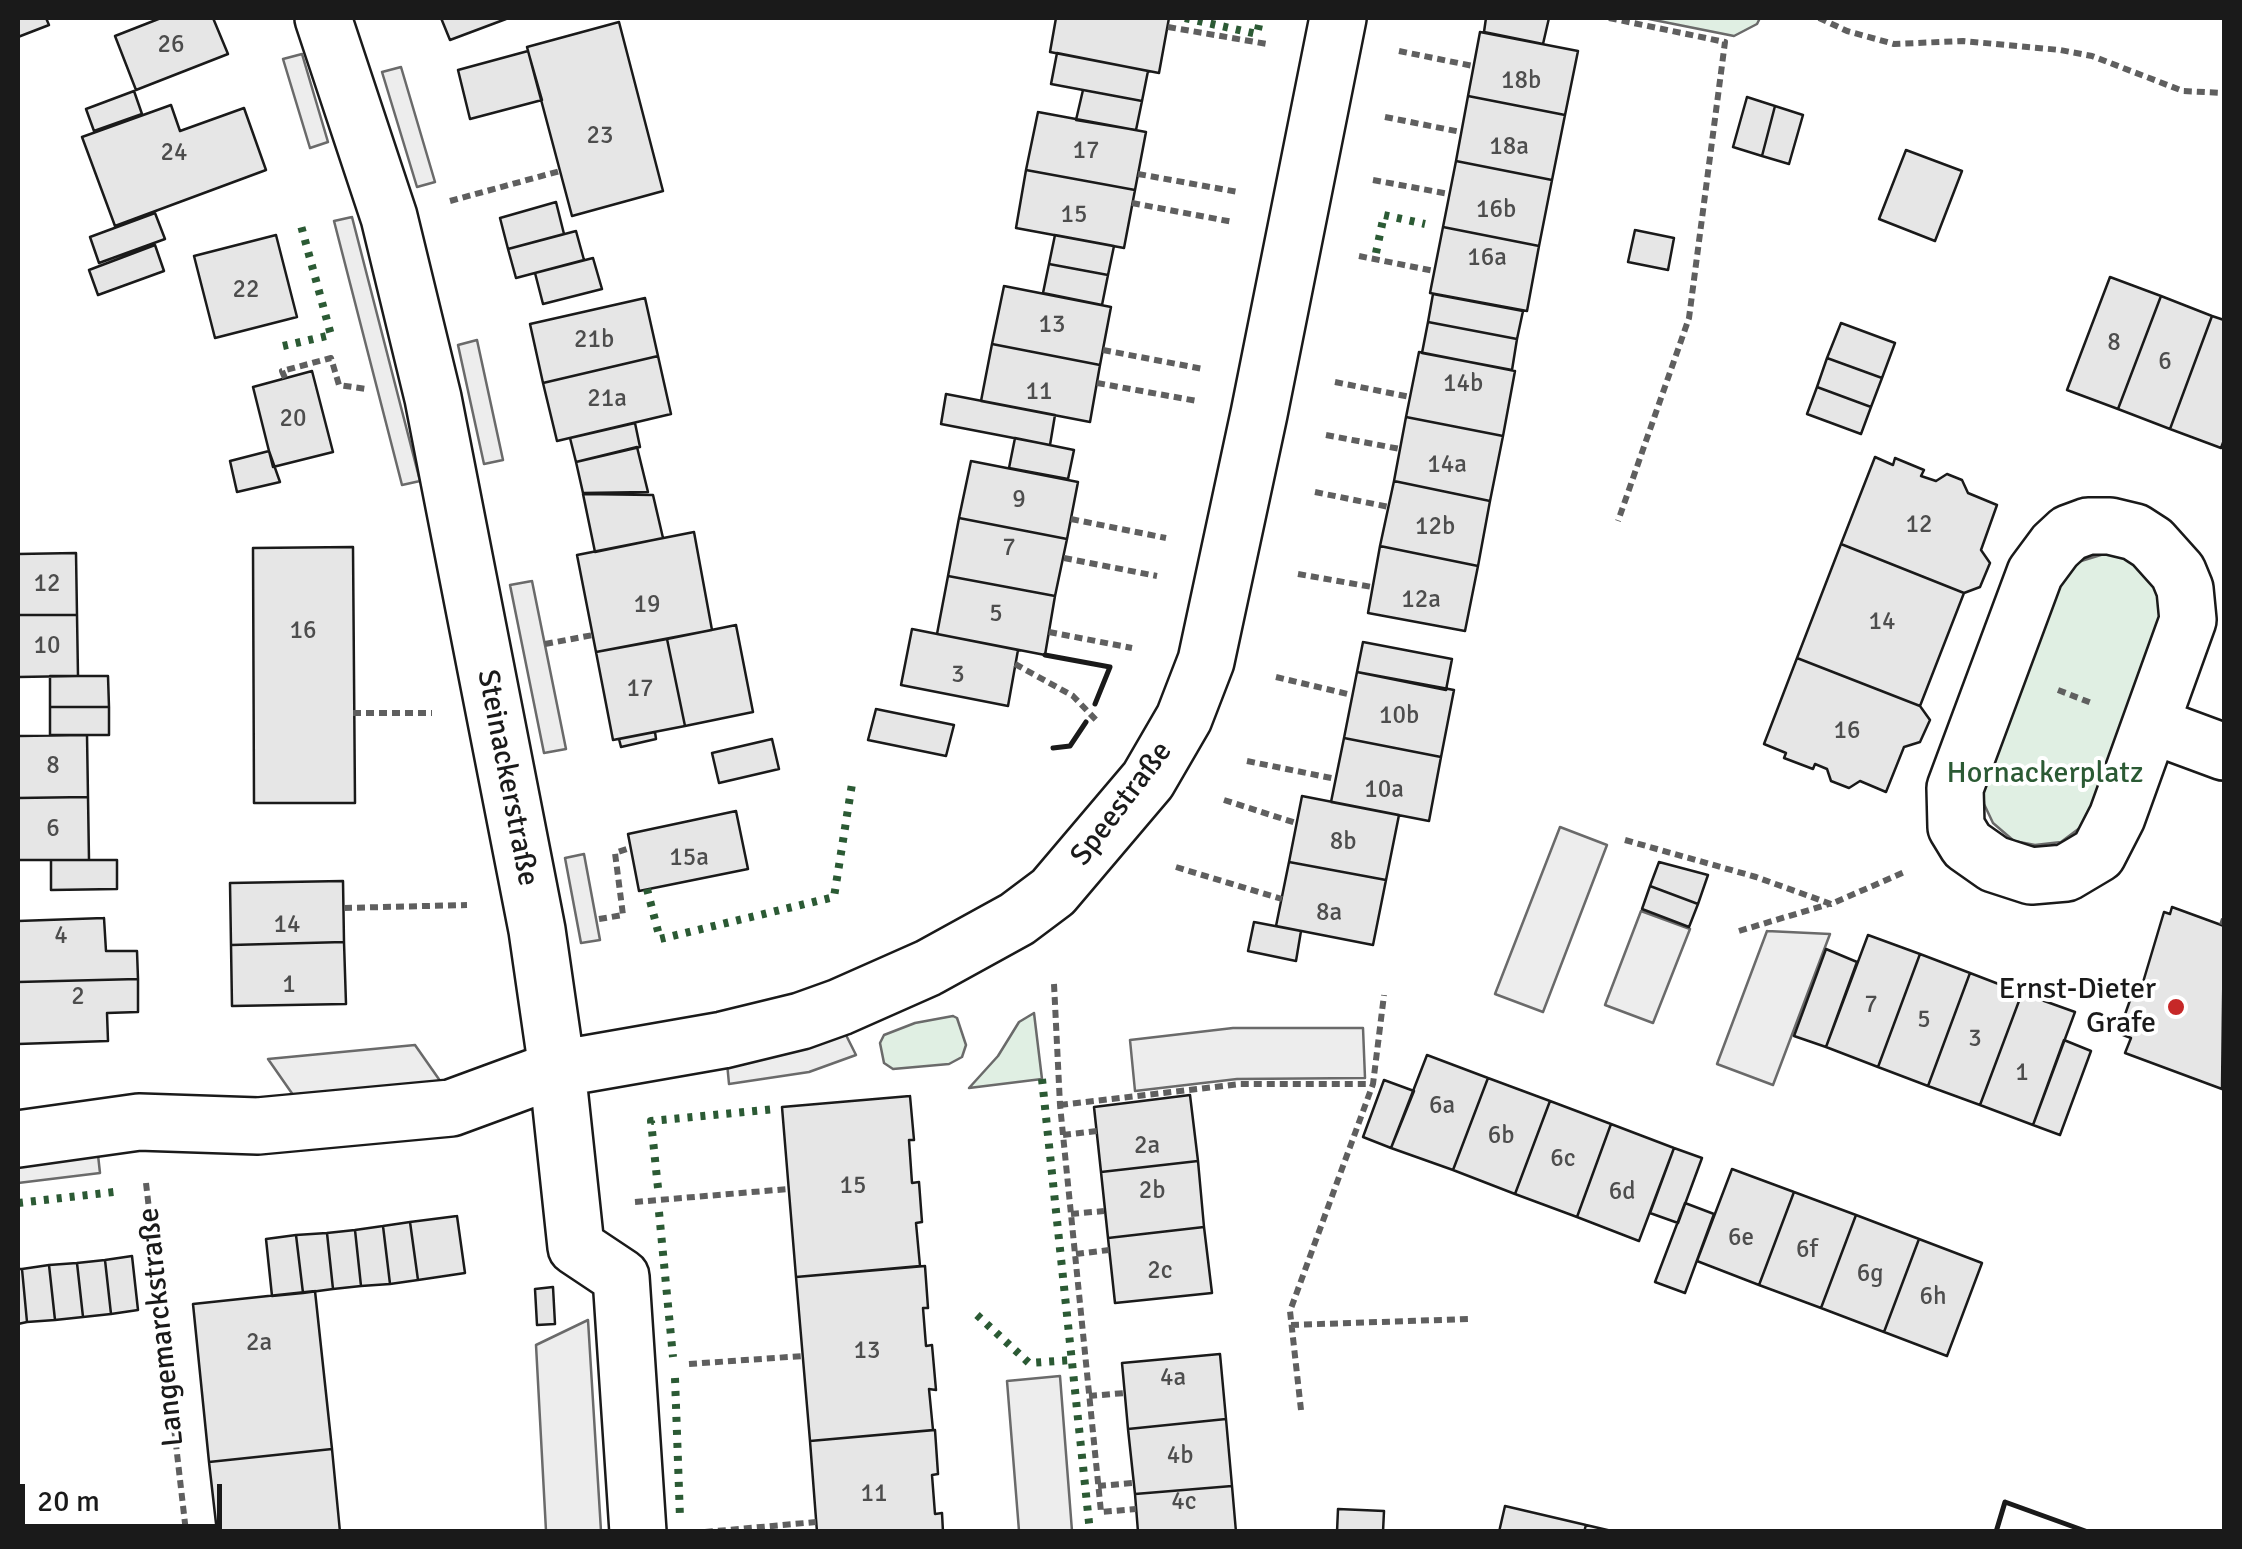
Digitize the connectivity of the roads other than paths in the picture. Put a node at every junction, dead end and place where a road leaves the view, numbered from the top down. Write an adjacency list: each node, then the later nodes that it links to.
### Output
1 (322, 18): 5 (street, Steinackerstraße)
2 (1338, 18): 5 (street, Speestraße)
3 (2151, 726): 3 (street); 4 (street)
4 (2224, 752)
5 (557, 1070): 6 (street); 7 (street, Steinackerstraße)
6 (18, 1139)
7 (638, 1532)

